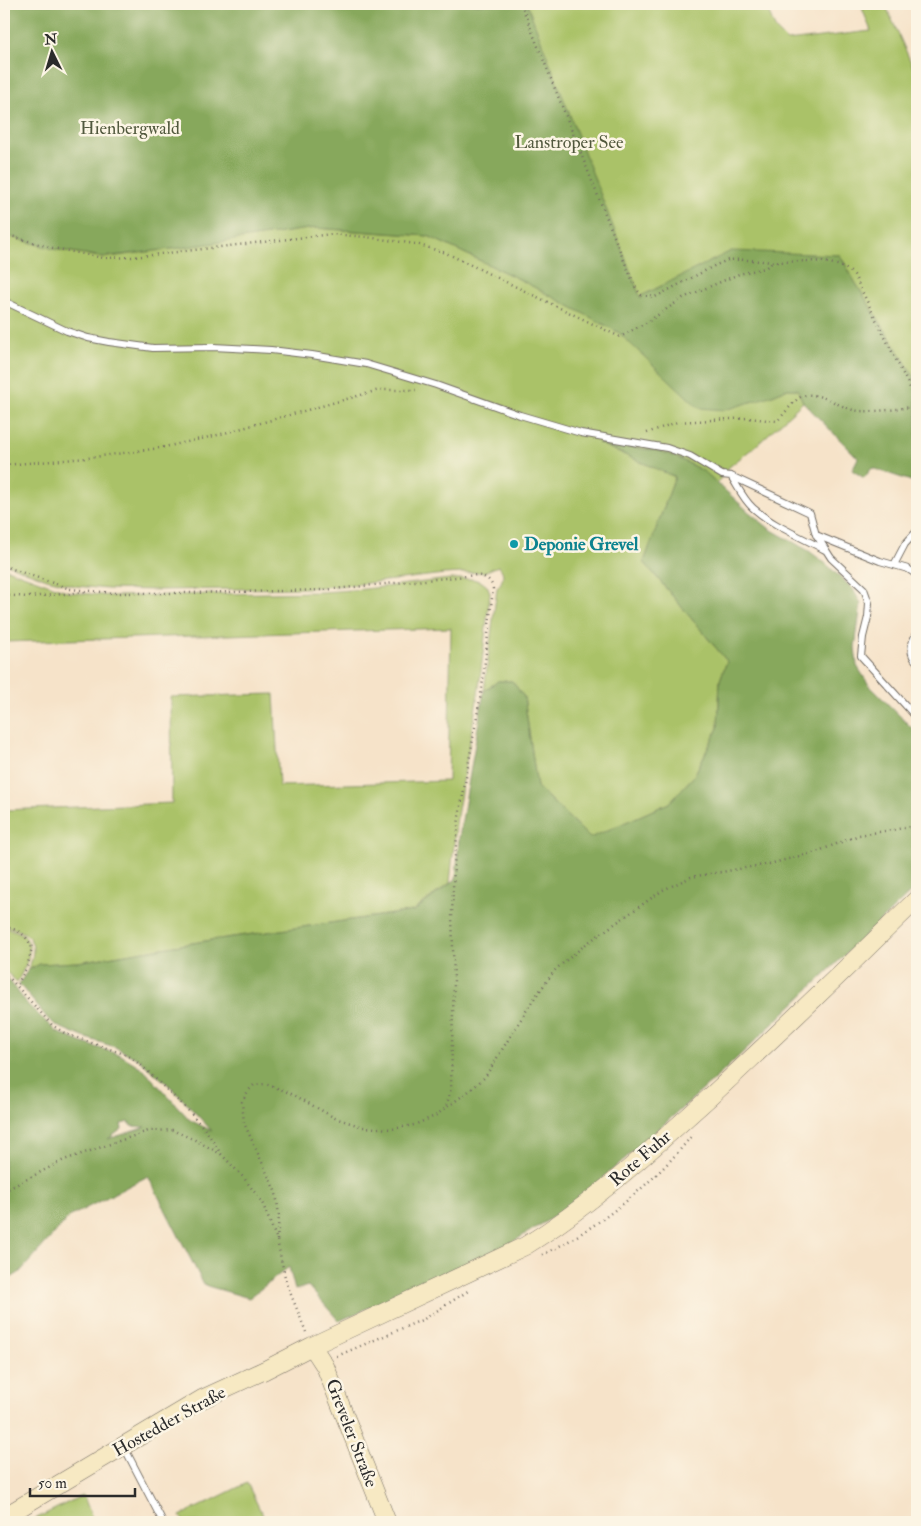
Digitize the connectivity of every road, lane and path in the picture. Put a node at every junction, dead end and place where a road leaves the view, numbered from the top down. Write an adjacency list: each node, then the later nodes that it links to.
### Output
1 (521, 4): 3 (path)
2 (4, 234): 3 (path)
3 (773, 262): 6 (path)
4 (4, 301): 5 (lane)
5 (436, 385): 9 (path); 10 (lane)
6 (917, 402)
7 (917, 406): 8 (path)
8 (645, 434)
9 (4, 465)
10 (731, 476): 12 (lane); 13 (lane)
11 (917, 531): 14 (lane)
12 (816, 535): 13 (lane); 14 (lane)
13 (826, 550): 21 (lane)
14 (894, 565): 16 (lane)
15 (4, 566): 17 (path)
16 (917, 575)
17 (91, 591): 18 (path); 27 (path)
18 (4, 595)
19 (917, 632): 20 (lane)
20 (917, 662)
21 (917, 718)
22 (917, 826): 27 (path)
23 (917, 899): 31 (main road, Rote Fuhr)
24 (4, 927): 26 (path)
25 (4, 972): 26 (path)
26 (17, 985): 28 (path)
27 (446, 1108): 30 (path)
28 (222, 1154): 29 (path); 30 (path)
29 (4, 1190)
30 (277, 1240): 31 (path)
31 (312, 1346): 32 (main road, Hostedder Straße); 35 (main road, Greveler Straße)
32 (123, 1446): 33 (main road, Hostedder Straße); 34 (lane)
33 (4, 1517)
34 (163, 1522)
35 (387, 1522)

